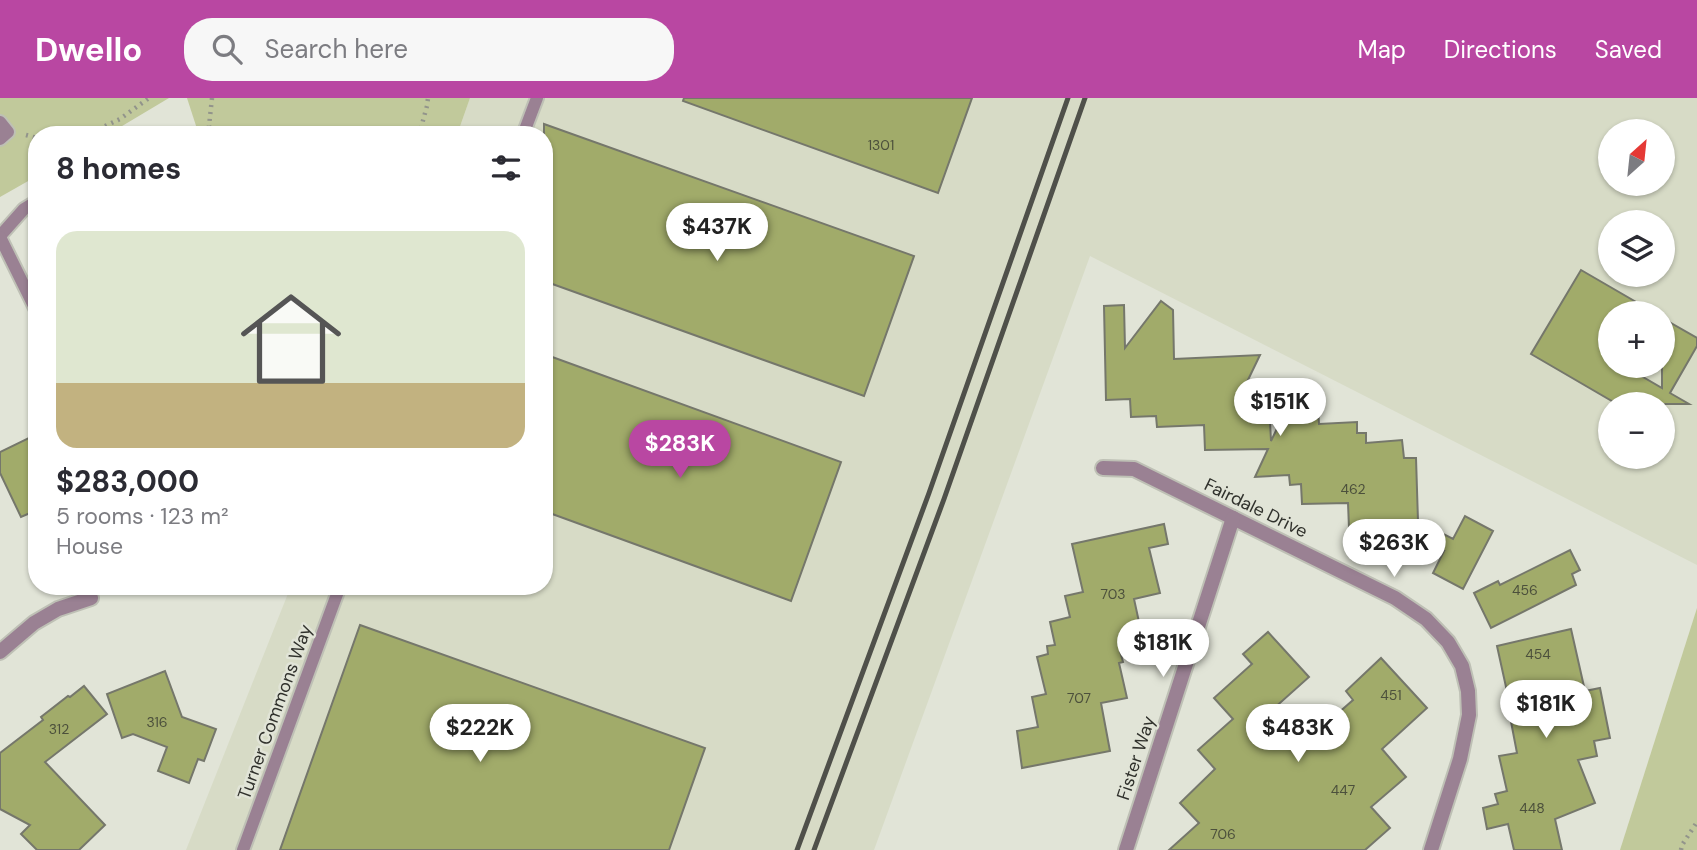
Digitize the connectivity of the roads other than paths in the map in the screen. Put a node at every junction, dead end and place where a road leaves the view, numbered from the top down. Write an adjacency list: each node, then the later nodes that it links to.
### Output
1 (537, 98): 3 (lane)
2 (0, 122): 4 (lane)
3 (526, 126)
4 (0, 139)
5 (28, 207): 6 (lane)
6 (0, 236): 7 (lane)
7 (28, 294)
8 (1103, 468): 9 (street, Fairdale Drive)
9 (1233, 519): 14 (street, Fister Way); 15 (street, Fairdale Drive)
10 (337, 595): 13 (lane, Turner Commons Way)
11 (91, 598): 12 (street)
12 (0, 652)
13 (243, 850)
14 (1126, 850)
15 (1431, 850)

